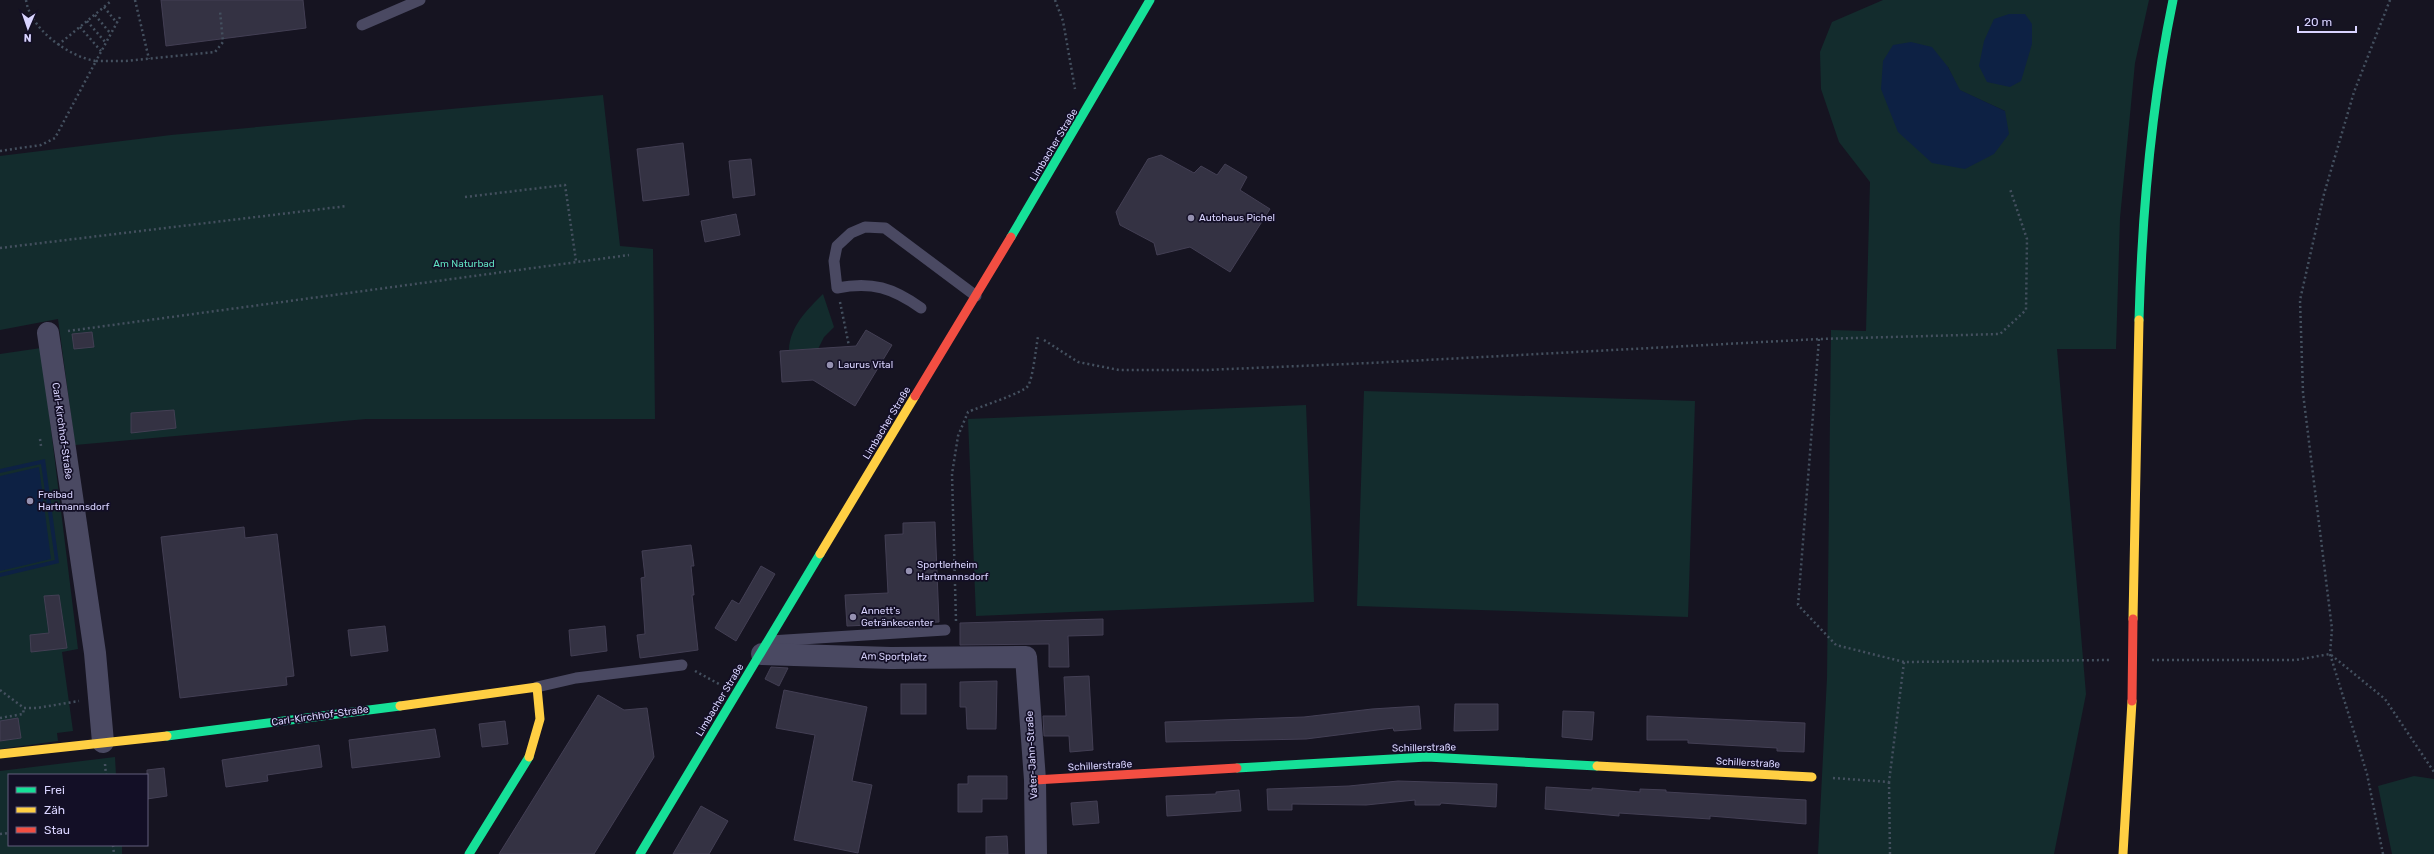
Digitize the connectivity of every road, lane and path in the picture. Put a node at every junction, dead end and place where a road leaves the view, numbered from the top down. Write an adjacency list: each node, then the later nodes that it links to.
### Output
1 (26, 0): 19 (path)
2 (135, 0): 21 (path)
3 (420, 0): 15 (lane)
4 (1054, 0): 23 (path)
5 (1150, 0): 23 (street, Limbacher Straße)
6 (2173, 0): 65 (street, bridge)
7 (2390, 0): 43 (path)
8 (110, 2): 9 (path)
9 (104, 7): 11 (path); 14 (path)
10 (220, 11): 21 (path)
11 (94, 15): 13 (path); 17 (path)
12 (120, 17): 14 (path)
13 (87, 21): 16 (path); 18 (path)
14 (117, 23): 17 (path)
15 (362, 25)
16 (80, 27): 19 (path); 20 (path)
17 (111, 34): 18 (path)
18 (106, 43): 20 (path)
19 (58, 45): 22 (path)
20 (101, 51): 22 (path)
21 (149, 59): 22 (path)
22 (96, 61): 24 (path)
23 (1093, 100): 32 (street, Limbacher Straße)
24 (0, 151)
25 (2010, 189): 36 (path)
26 (465, 197): 30 (path)
27 (347, 206): 28 (path)
28 (0, 248)
29 (629, 255): 30 (path)
30 (576, 261): 34 (path)
31 (837, 288): 32 (lane); 33 (lane); 38 (path)
32 (976, 296): 42 (street, Limbacher Straße)
33 (921, 308)
34 (48, 333): 52 (street, Carl-Kirchhof-Straße)
35 (1038, 337): 41 (path)
36 (1819, 339): 37 (path); 47 (path)
37 (1044, 340)
38 (849, 346)
39 (40, 439): 40 (path)
40 (41, 446)
41 (945, 630): 42 (lane)
42 (766, 647): 44 (street, Am Sportplatz); 62 (street, Limbacher Straße)
43 (2330, 654): 46 (path); 57 (path); 66 (path)
44 (1026, 657): 59 (street, Vater-Jahn-Straße)
45 (2106, 660): 47 (path)
46 (2158, 660)
47 (1904, 662): 60 (path)
48 (682, 665): 49 (path); 50 (lane, Carl-Kirchhof-Straße)
49 (724, 686)
50 (537, 687): 55 (street, Carl-Kirchhof-Straße); 61 (street)
51 (0, 690): 53 (path)
52 (99, 699): 53 (path); 55 (street, Carl-Kirchhof-Straße)
53 (24, 708): 54 (path)
54 (0, 718)
55 (103, 742): 56 (street, Carl-Kirchhof-Straße)
56 (0, 754)
57 (2434, 772)
58 (1812, 777): 59 (street, Schillerstraße); 60 (path)
59 (1035, 780): 63 (street, Vater-Jahn-Straße)
60 (1889, 782): 64 (path)
61 (469, 854)
62 (640, 854)
63 (1036, 854)
64 (1890, 854)
65 (2123, 854)
66 (2383, 854)

